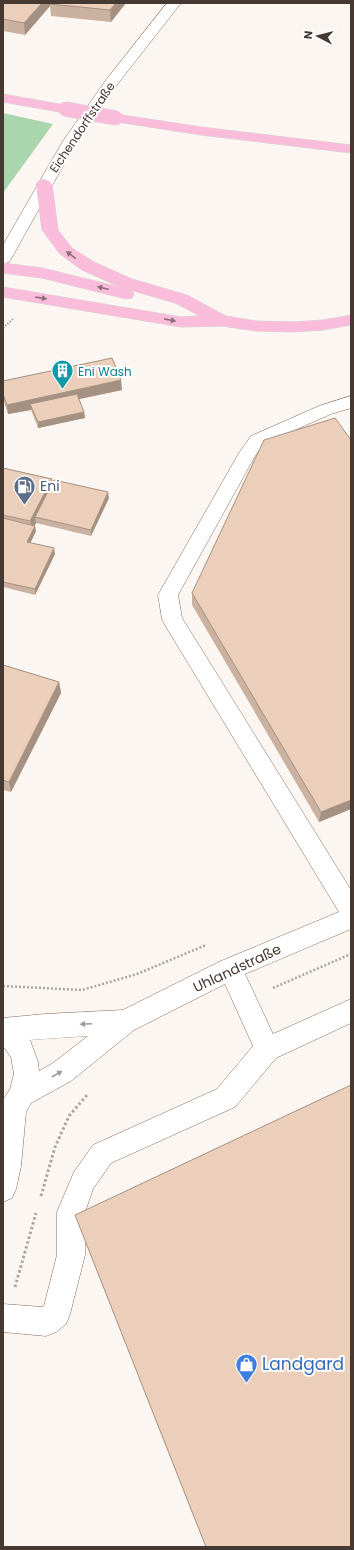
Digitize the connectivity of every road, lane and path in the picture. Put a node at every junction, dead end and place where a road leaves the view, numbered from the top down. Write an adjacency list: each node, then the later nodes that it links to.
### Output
1 (174, 3): 6 (street, Eichendorffstraße)
2 (3, 98): 3 (main road, bridge)
3 (247, 137): 4 (main road); 5 (main road)
4 (351, 149)
5 (351, 160)
6 (44, 184): 7 (street, Eichendorffstraße); 11 (main road, one-way to 6)
7 (3, 260)
8 (3, 268): 11 (main road, one-way to 8)
9 (3, 292): 11 (main road, one-way to 11)
10 (351, 320): 11 (main road)
11 (222, 321)
12 (351, 402): 13 (street)
13 (351, 911)
14 (351, 918): 16 (street, Uhlandstraße)
15 (209, 944): 17 (path)
16 (230, 969): 19 (street, Uhlandstraße); 21 (street)
17 (3, 986)
18 (351, 1011): 21 (street)
19 (125, 1022): 20 (street, Uhlandstraße, one-way to 20); 22 (street, Uhlandstraße, one-way to 19)
20 (4, 1030): 22 (street, Uhlandstraße)
21 (267, 1049): 24 (street)
22 (13, 1107): 23 (street)
23 (3, 1189)
24 (3, 1318)

